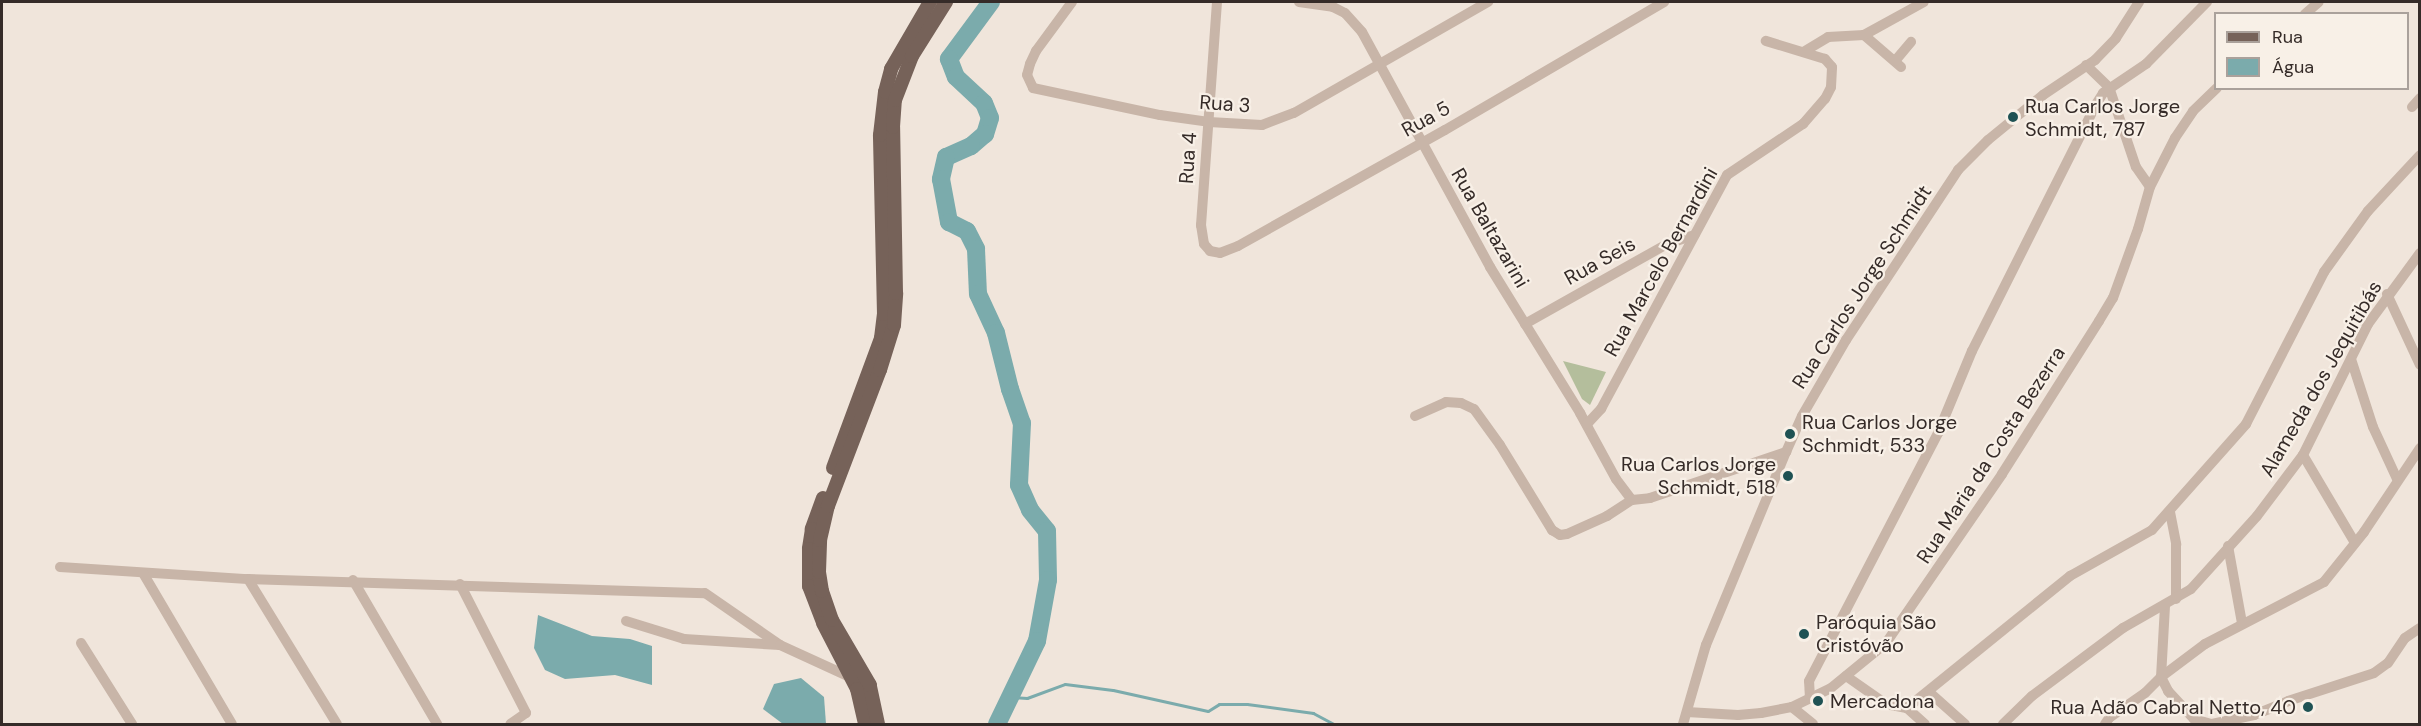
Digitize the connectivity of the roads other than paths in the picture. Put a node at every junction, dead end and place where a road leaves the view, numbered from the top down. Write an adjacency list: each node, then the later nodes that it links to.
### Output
1 (930, 2): 58 (main road)
2 (946, 2): 70 (main road)
3 (1072, 2): 23 (street, Rua 3)
4 (1217, 2): 23 (street, Rua 4)
5 (1299, 2): 17 (street, Rua Baltazarini)
6 (1488, 2): 17 (street, Rua 3)
7 (1664, 2): 24 (street, Rua 5)
8 (1924, 2): 13 (street)
9 (2139, 2): 18 (street, Rua Carlos Jorge Schmidt)
10 (2207, 2): 19 (street)
11 (2319, 2): 12 (street)
12 (2307, 12)
13 (1864, 35): 15 (street); 16 (street)
14 (1766, 42): 16 (street)
15 (1911, 42)
16 (1805, 51): 27 (street, Rua Marcelo Bernardini)
17 (1379, 64): 23 (street, Rua 3); 24 (street, Rua Baltazarini)
18 (2086, 65): 19 (street); 37 (street, Rua Carlos Jorge Schmidt)
19 (2109, 87): 26 (street); 60 (street)
20 (2215, 90): 26 (street, Rua Maria da Costa Bezerra)
21 (2420, 98): 22 (street)
22 (2412, 107)
23 (1209, 122): 28 (street, Rua 4)
24 (1423, 142): 28 (street, Rua 5); 31 (street, Rua Baltazarini)
25 (2420, 155): 41 (street)
26 (2150, 188): 56 (street, Rua Maria da Costa Bezerra)
27 (1695, 235): 31 (street, Rua Seis); 35 (street, Rua Marcelo Bernardini)
28 (1204, 244)
29 (2420, 253): 30 (street, Alameda dos Jequitibás)
30 (2387, 294): 32 (street, Alameda dos Jequitibás); 33 (street)
31 (1525, 324): 35 (street, Rua Baltazarini)
32 (2350, 359): 38 (street, Alameda dos Jequitibás); 39 (street)
33 (2420, 365)
34 (1415, 416): 40 (street)
35 (1587, 424): 40 (street, Rua Baltazarini)
36 (2420, 448): 39 (street)
37 (1786, 452): 40 (street); 63 (street, Rua Carlos Jorge Schmidt)
38 (2303, 455): 42 (street); 43 (street, Alameda dos Jequitibás)
39 (2397, 479): 42 (street)
40 (1632, 500)
41 (2170, 512): 49 (street); 59 (street)
42 (2355, 543): 52 (street)
43 (2228, 546): 49 (street, Alameda dos Jequitibás); 52 (street)
44 (60, 567): 45 (street)
45 (143, 573): 46 (street); 65 (street)
46 (248, 579): 47 (street); 66 (street)
47 (353, 580): 48 (street); 67 (street)
48 (460, 584): 55 (street); 68 (street)
49 (2176, 599): 50 (street, Alameda dos Jequitibás)
50 (2165, 606): 57 (street); 75 (street, Alameda dos Jequitibás)
51 (626, 621): 55 (street)
52 (2242, 623): 57 (street)
53 (2420, 628): 77 (street)
54 (81, 643): 64 (street)
55 (780, 645): 58 (street)
56 (1846, 676): 60 (street, Rua Maria da Costa Bezerra); 62 (street)
57 (2161, 677): 76 (street); 77 (street)
58 (852, 678): 69 (main road)
59 (1929, 692): 62 (street); 74 (street)
60 (1810, 699): 61 (street, Rua Maria da Costa Bezerra)
61 (1792, 707): 63 (street, Rua Maria da Costa Bezerra); 72 (street)
62 (1907, 708): 73 (street)
63 (1687, 711): 71 (street, Rua Carlos Jorge Schmidt)
64 (132, 724)
65 (232, 724)
66 (337, 724)
67 (437, 724)
68 (510, 724)
69 (865, 724)
70 (878, 724)
71 (1683, 724)
72 (1814, 724)
73 (1925, 724)
74 (1965, 724)
75 (2007, 724)
76 (2105, 724)
77 (2211, 724)

